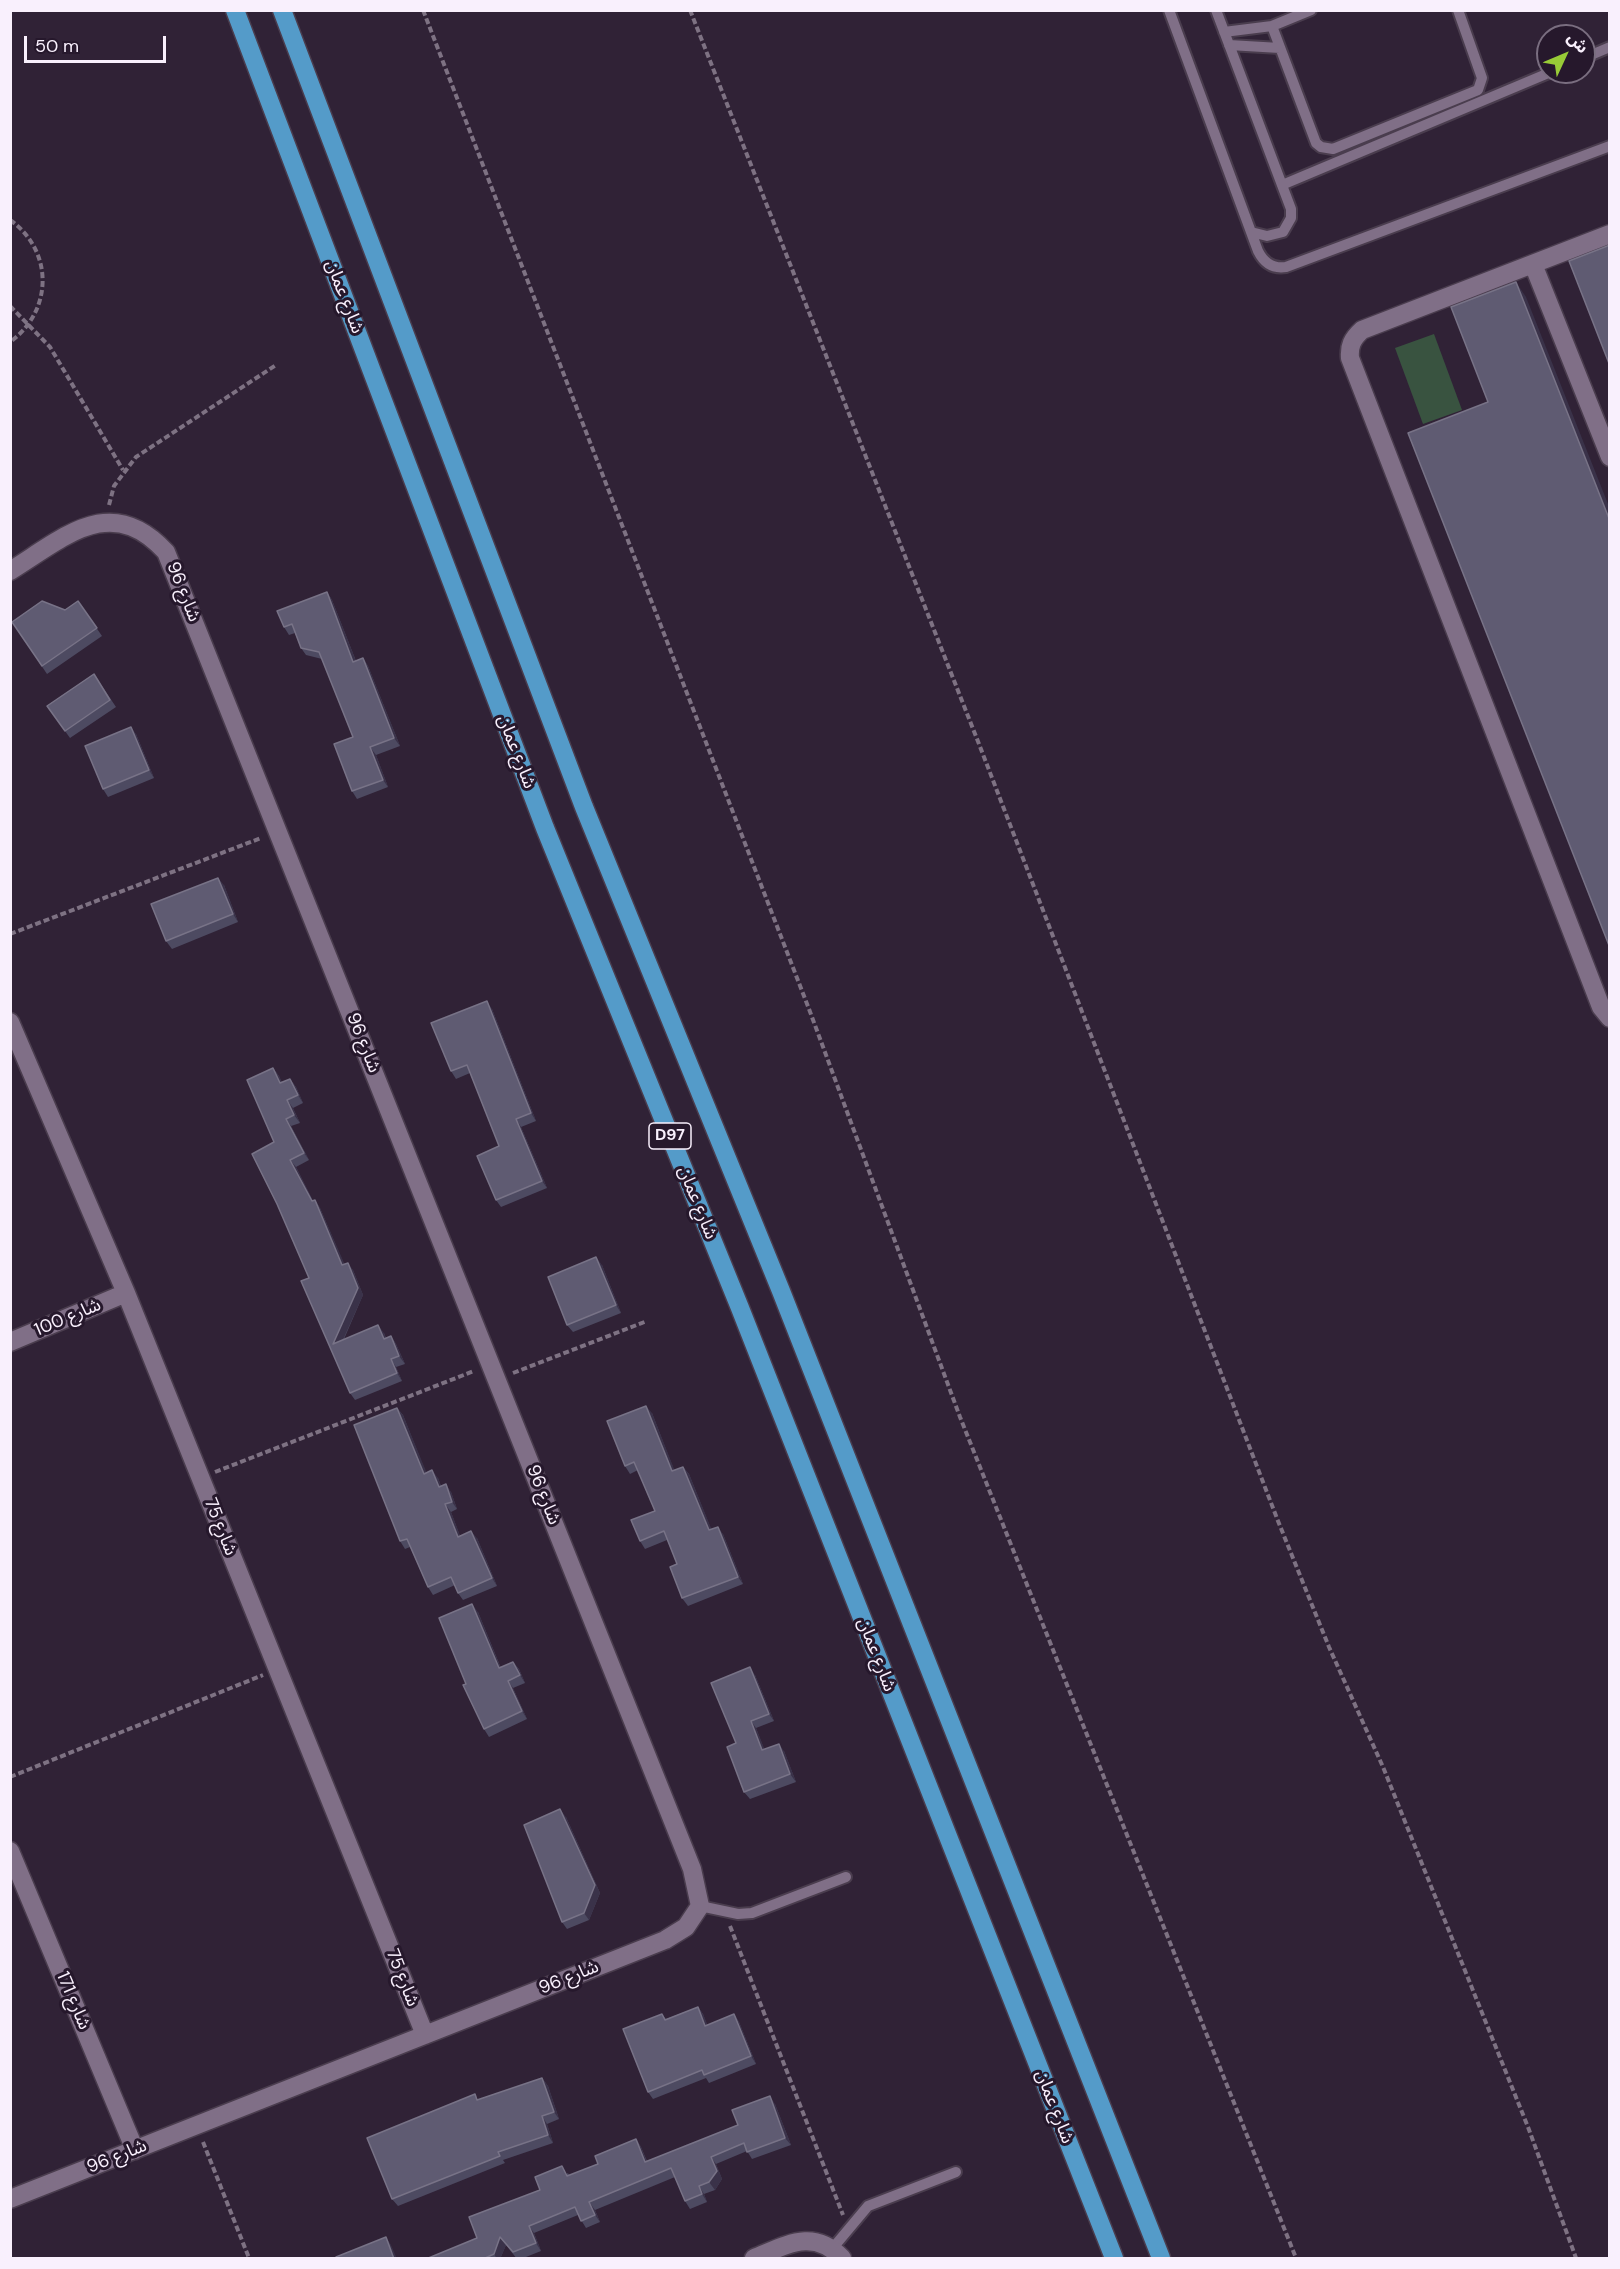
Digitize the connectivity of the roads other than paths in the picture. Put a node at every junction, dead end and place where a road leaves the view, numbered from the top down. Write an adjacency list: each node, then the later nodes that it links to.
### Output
1 (235, 10): 35 (main road, شارع عمان / D97)
2 (282, 10): 36 (main road, D97)
3 (1169, 10): 17 (lane)
4 (1216, 10): 8 (lane)
5 (1311, 10): 7 (lane)
6 (1458, 10): 14 (lane)
7 (1272, 26): 8 (lane); 11 (lane)
8 (1224, 32): 9 (lane)
9 (1229, 45): 11 (lane); 16 (lane)
10 (1610, 47): 12 (lane)
11 (1280, 48): 14 (lane)
12 (1596, 53)
13 (1536, 78): 14 (lane)
14 (1448, 110): 16 (lane)
15 (1610, 146): 17 (lane)
16 (1282, 185): 17 (lane)
17 (1251, 231)
18 (1610, 234): 19 (street)
19 (1533, 264): 20 (street); 22 (street)
20 (1610, 457)
21 (10, 571): 28 (street, شارع 96)
22 (1610, 1018)
23 (10, 1022): 24 (street, شارع 75)
24 (126, 1293): 25 (street, شارع 100); 29 (street, شارع 75)
25 (10, 1342)
26 (10, 1851): 30 (street, شارع 171)
27 (846, 1877): 28 (lane)
28 (700, 1906): 29 (street, شارع 96)
29 (425, 2035): 30 (street, شارع 96)
30 (135, 2150): 32 (street, شارع 96)
31 (956, 2172): 33 (lane)
32 (10, 2199)
33 (837, 2254): 34 (street)
34 (754, 2259)
35 (1114, 2259)
36 (1161, 2259)

